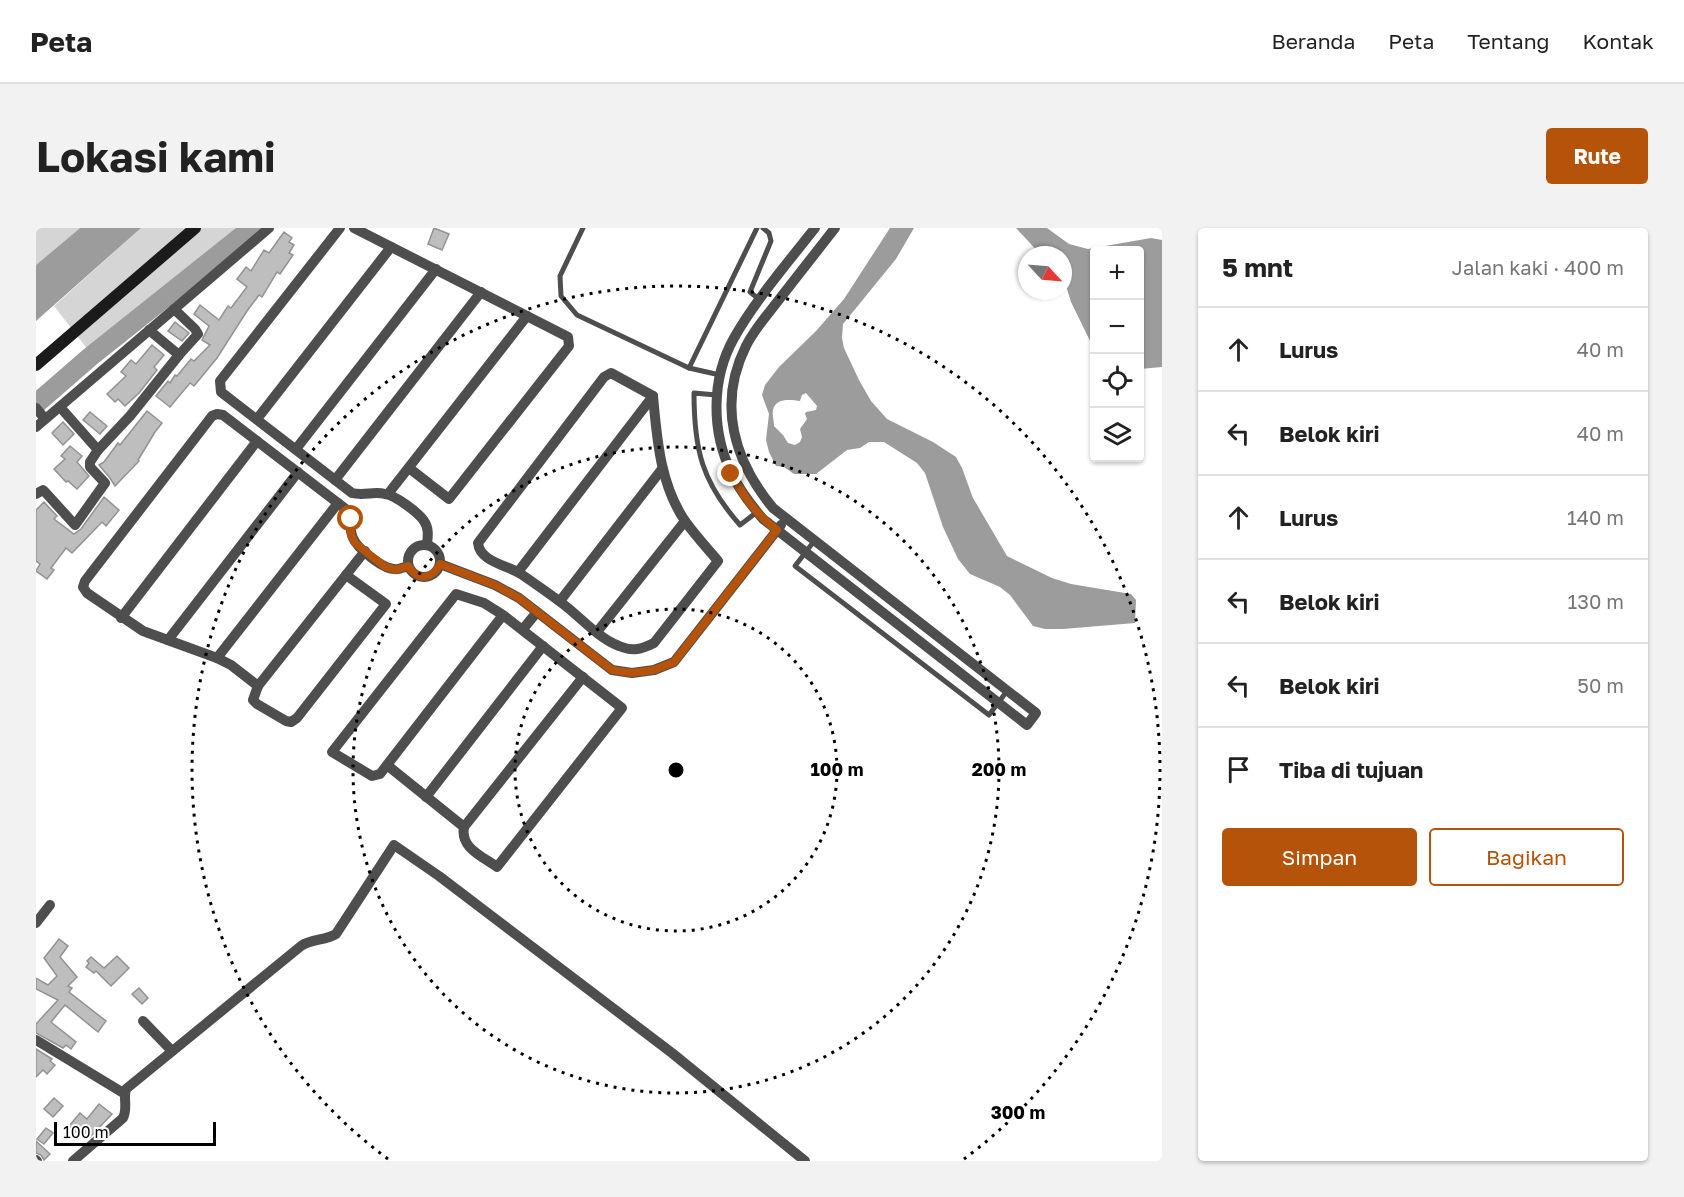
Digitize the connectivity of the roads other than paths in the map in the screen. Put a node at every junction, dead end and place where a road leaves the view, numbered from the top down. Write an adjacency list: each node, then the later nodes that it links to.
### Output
1 (195, 228): 19 (main road)
2 (269, 228): 15 (street)
3 (340, 228): 26 (street)
4 (354, 228): 11 (street)
5 (583, 228): 20 (lane)
6 (757, 228): 20 (lane)
7 (763, 228): 14 (lane)
8 (835, 228): 10 (street)
9 (814, 229): 10 (street); 14 (street)
10 (826, 239): 39 (street)
11 (391, 247): 12 (street); 26 (street)
12 (436, 269): 13 (street); 29 (street)
13 (481, 292): 16 (street); 34 (street)
14 (760, 300): 21 (street)
15 (174, 309): 17 (street); 18 (street)
16 (527, 316): 31 (street); 31 (street)
17 (150, 330): 18 (street); 24 (street)
18 (179, 355): 30 (street)
19 (36, 365)
20 (689, 368): 21 (lane)
21 (720, 375): 22 (street)
22 (716, 395): 38 (street); 38 (lane)
23 (653, 396): 32 (street); 48 (street); 48 (street)
24 (60, 407): 25 (street); 30 (street)
25 (41, 414): 27 (street)
26 (256, 419): 29 (street)
27 (36, 427)
28 (257, 441): 33 (street); 53 (street); 53 (street)
29 (296, 449): 34 (street)
30 (98, 450): 35 (street)
31 (409, 468): 36 (street)
32 (662, 469): 40 (street); 50 (street)
33 (298, 471): 37 (street); 58 (street)
34 (335, 480): 36 (street)
35 (36, 494)
36 (388, 494): 43 (street)
37 (338, 503): 44 (street); 60 (street)
38 (757, 512): 41 (street)
39 (786, 518): 41 (street); 42 (street)
40 (685, 521): 56 (street); 56 (street)
41 (777, 530): 45 (street); 57 (street)
42 (815, 540): 45 (lane); 63 (street)
43 (427, 544): 46 (street); 47 (street)
44 (365, 551): 47 (street); 49 (street)
45 (806, 552): 64 (street); 64 (lane)
46 (440, 564): 47 (street); 51 (street)
47 (408, 566)
48 (518, 572): 50 (street)
49 (346, 575): 62 (street); 62 (street)
50 (560, 601): 54 (street)
51 (537, 612): 55 (street); 57 (street)
52 (503, 615): 55 (street); 65 (street); 65 (street)
53 (121, 618): 58 (street)
54 (579, 618): 56 (street); 57 (street)
55 (523, 630): 59 (street)
56 (597, 632)
57 (566, 635)
58 (168, 640): 60 (street)
59 (543, 646): 61 (street); 66 (street)
60 (217, 658): 62 (street)
61 (583, 677): 67 (street); 67 (street)
62 (258, 686)
63 (1008, 691): 64 (lane); 64 (street)
64 (998, 703)
65 (387, 765): 66 (street)
66 (426, 796): 67 (street)
67 (464, 827)
68 (50, 905): 69 (street)
69 (36, 924)
70 (143, 1021): 72 (street)
71 (36, 1040): 73 (street)
72 (172, 1051): 73 (street); 75 (street)
73 (125, 1094): 74 (street)
74 (73, 1161)
75 (805, 1161)

